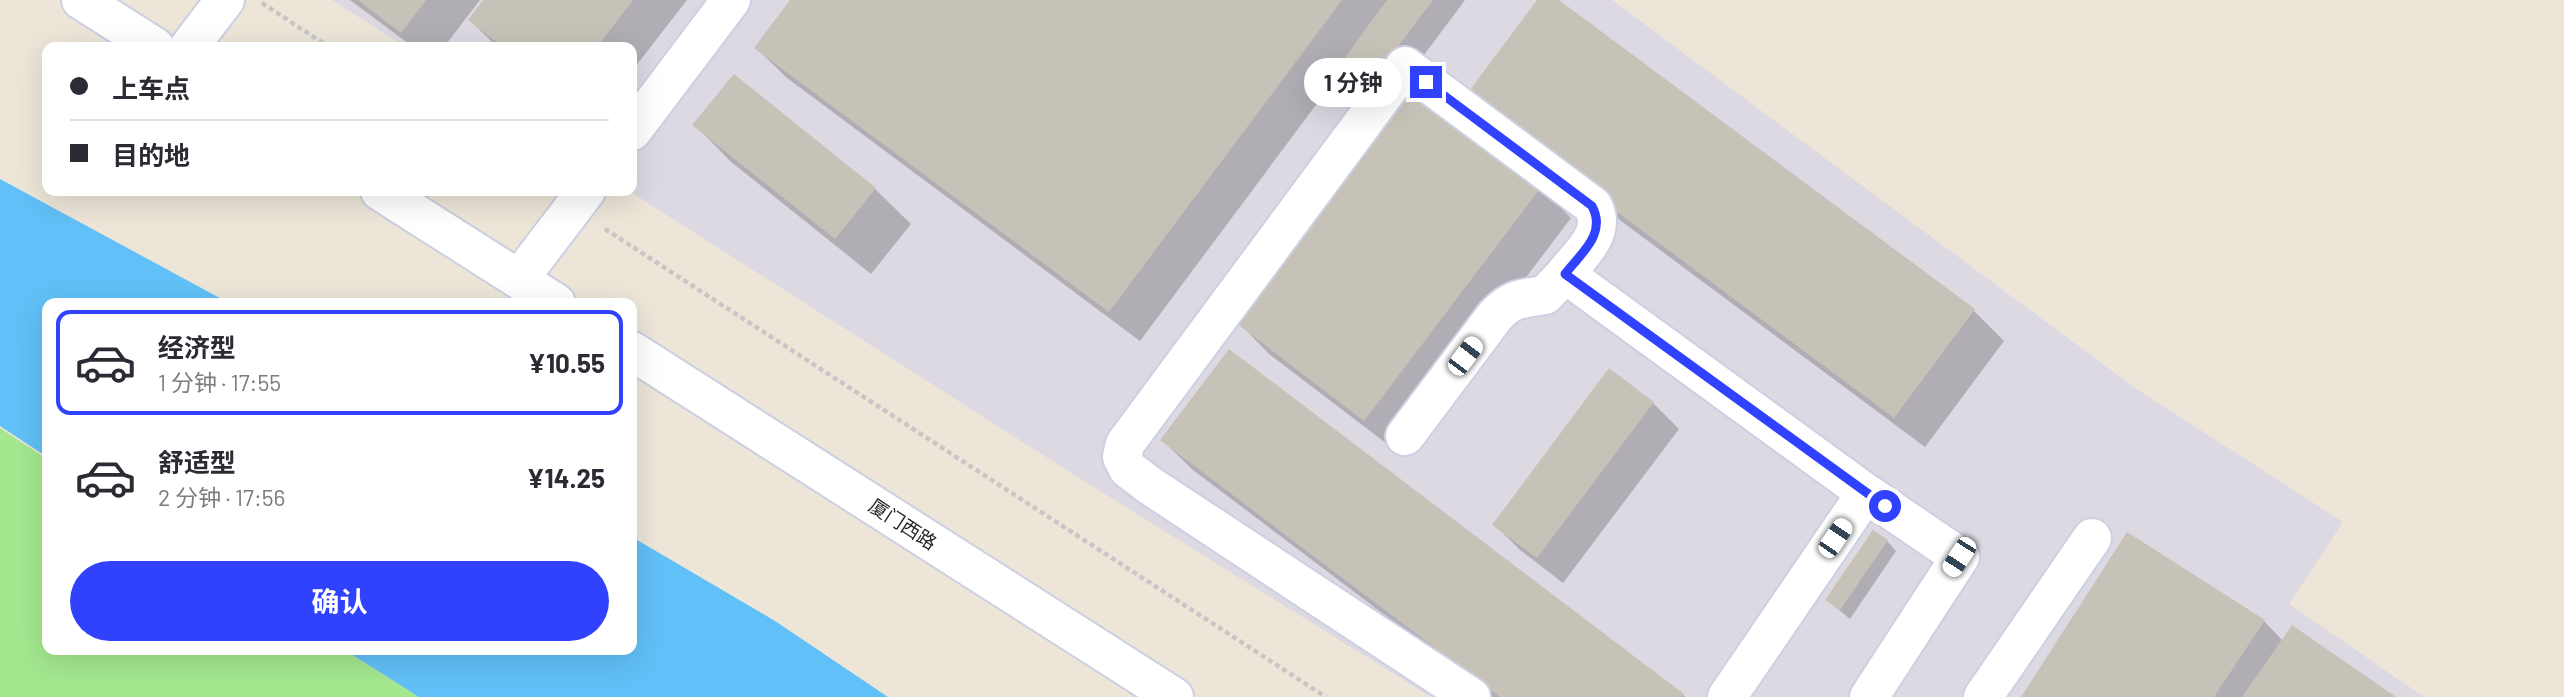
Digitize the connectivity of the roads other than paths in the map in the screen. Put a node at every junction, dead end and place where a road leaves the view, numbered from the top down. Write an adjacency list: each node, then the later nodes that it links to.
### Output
1 (81, 0): 4 (street)
2 (225, 0): 5 (street)
3 (731, 0): 6 (street)
4 (147, 42)
5 (193, 42)
6 (637, 124)
7 (388, 196): 10 (street)
8 (579, 200): 10 (street)
9 (1565, 274): 13 (street); 14 (street); 17 (street)
10 (519, 279): 11 (street)
11 (548, 298)
12 (637, 354): 16 (street, 厦门西路)
13 (1405, 436)
14 (1866, 492): 18 (street); 19 (street)
15 (2092, 538): 20 (street)
16 (1174, 697)
17 (1471, 697)
18 (1727, 697)
19 (1868, 697)
20 (1983, 697)

